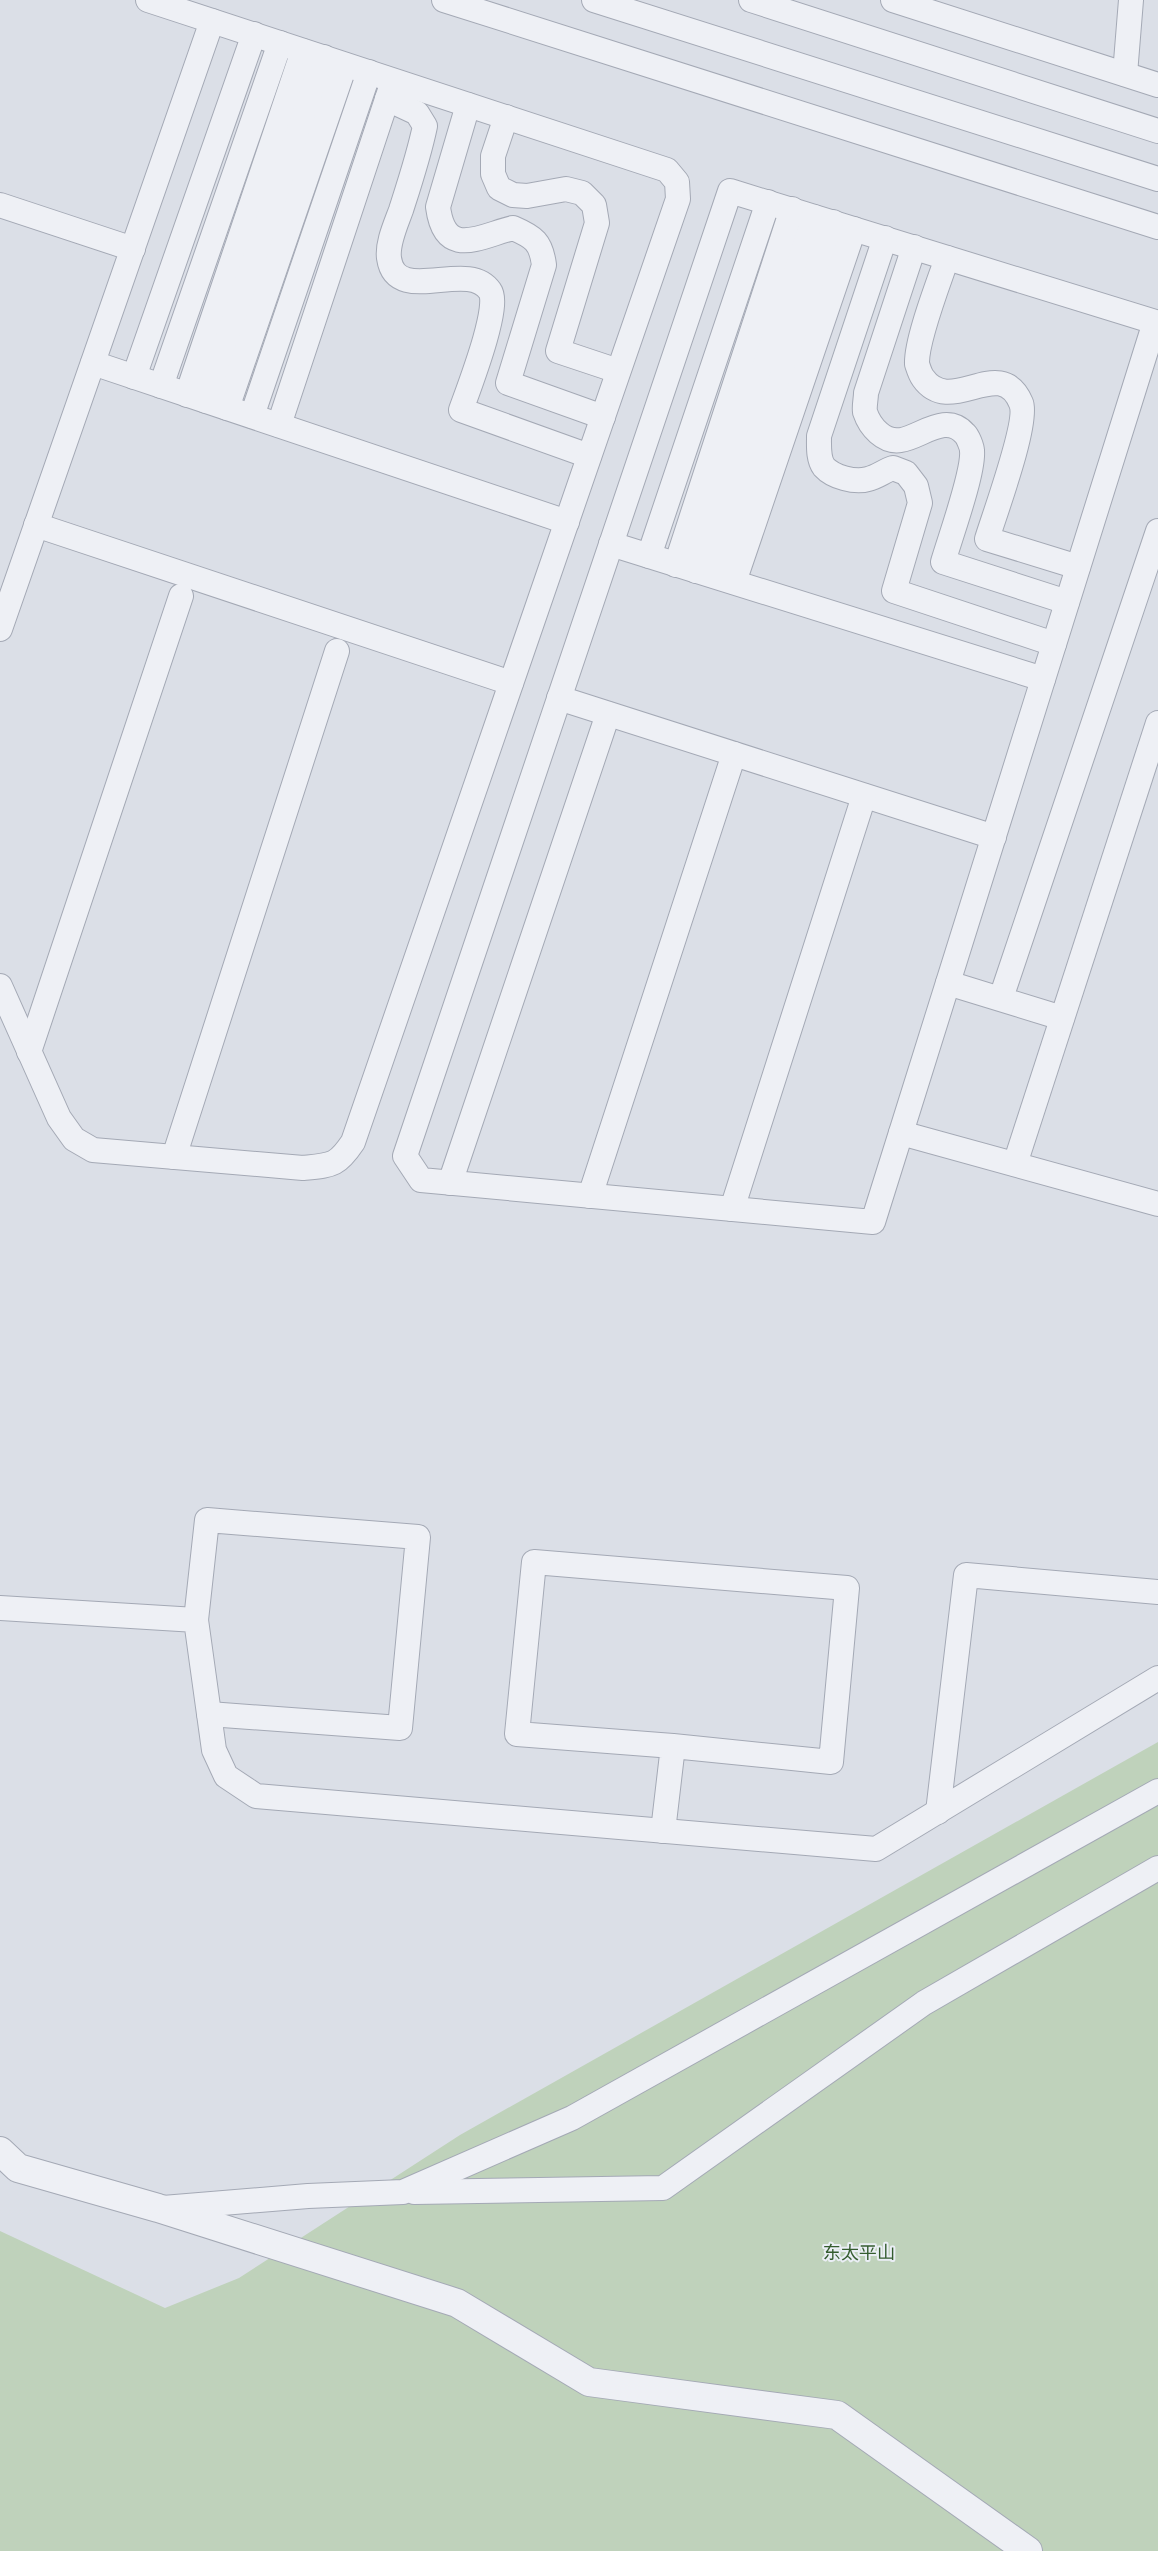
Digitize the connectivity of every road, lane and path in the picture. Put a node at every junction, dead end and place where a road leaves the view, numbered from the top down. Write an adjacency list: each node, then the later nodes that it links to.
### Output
1 (148, 0): 7 (lane)
2 (444, 0): 23 (lane)
3 (594, 0): 18 (lane)
4 (751, 0): 17 (lane)
5 (893, 0): 12 (lane)
6 (1131, 0): 12 (lane)
7 (212, 21): 8 (lane); 26 (lane)
8 (254, 34): 9 (lane); 30 (lane)
9 (280, 43): 10 (lane); 31 (lane)
10 (324, 58): 11 (lane); 32 (lane); 32 (lane)
11 (369, 72): 14 (lane); 33 (lane)
12 (1125, 74): 13 (lane)
13 (1158, 85)
14 (390, 90): 15 (lane); 35 (lane); 36 (lane)
15 (468, 105): 16 (lane); 34 (lane)
16 (506, 117): 29 (lane); 29 (lane)
17 (1158, 131)
18 (1158, 179)
19 (768, 202): 21 (lane); 40 (lane); 41 (lane)
20 (0, 205): 26 (lane)
21 (792, 209): 22 (lane); 43 (lane)
22 (834, 222): 24 (lane); 43 (lane); 43 (lane)
23 (1158, 228)
24 (885, 238): 25 (lane); 47 (lane)
25 (914, 247): 27 (lane); 45 (lane)
26 (133, 249): 28 (lane)
27 (947, 258): 42 (lane); 42 (lane)
28 (93, 363): 30 (lane); 38 (lane)
29 (618, 371): 34 (lane)
30 (134, 377): 31 (lane)
31 (161, 386): 32 (lane)
32 (207, 401): 33 (lane)
33 (252, 416): 35 (lane)
34 (603, 417): 36 (lane)
35 (278, 425): 37 (lane)
36 (590, 456): 37 (lane)
37 (567, 522): 50 (lane)
38 (36, 525): 46 (lane); 50 (lane)
39 (1158, 531): 59 (lane)
40 (611, 544): 41 (lane); 51 (lane)
41 (649, 556): 43 (lane)
42 (1078, 567): 45 (lane)
43 (705, 574): 49 (lane)
44 (181, 596): 61 (lane)
45 (1067, 602): 47 (lane)
46 (0, 629)
47 (1054, 644): 49 (lane)
48 (337, 651): 63 (lane)
49 (1043, 679): 56 (lane)
50 (511, 683): 63 (lane)
51 (559, 698): 52 (lane); 65 (lane)
52 (608, 714): 54 (lane); 65 (lane)
53 (1158, 723): 60 (lane)
54 (734, 754): 55 (lane); 66 (lane)
55 (864, 796): 56 (lane); 68 (lane)
56 (994, 837): 57 (lane)
57 (948, 984): 59 (lane); 62 (lane)
58 (0, 986): 61 (lane)
59 (1001, 998): 60 (lane)
60 (1062, 1018): 64 (lane)
61 (29, 1052): 63 (lane)
62 (901, 1134): 64 (lane); 68 (lane)
63 (174, 1157)
64 (1015, 1164): 67 (lane)
65 (450, 1183): 66 (lane)
66 (590, 1196): 68 (lane)
67 (1158, 1204)
68 (732, 1209)
69 (1158, 1592): 76 (lane)
70 (0, 1608): 71 (lane)
71 (196, 1620): 73 (lane); 73 (lane)
72 (1158, 1678): 76 (lane)
73 (209, 1714): 77 (lane)
74 (674, 1746): 74 (lane); 77 (lane)
75 (1158, 1791): 80 (lane)
76 (938, 1812): 77 (lane)
77 (663, 1831)
78 (1158, 1868): 80 (lane)
79 (0, 2151): 81 (street)
80 (403, 2192): 81 (lane)
81 (158, 2208): 82 (street)
82 (1028, 2551)

